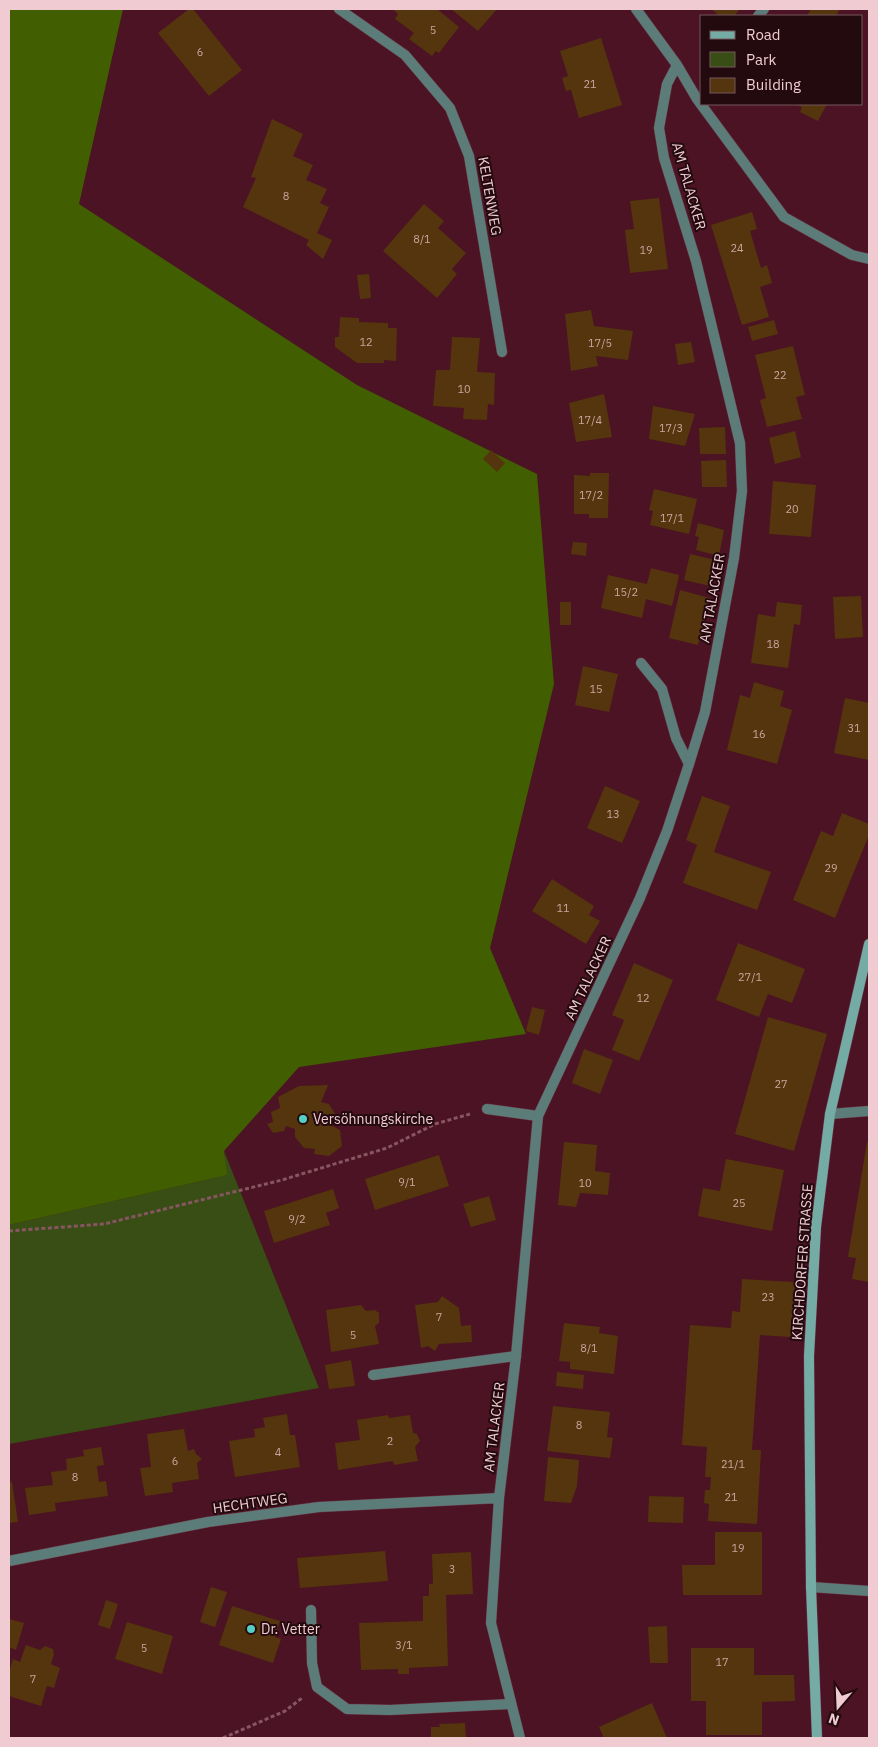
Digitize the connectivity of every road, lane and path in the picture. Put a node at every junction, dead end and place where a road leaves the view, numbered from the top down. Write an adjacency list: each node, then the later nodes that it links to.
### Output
1 (339, 9): 7 (street, KELTENWEG)
2 (636, 9): 3 (street)
3 (677, 65): 4 (street); 9 (street, AM TALACKER)
4 (699, 95)
5 (706, 105): 6 (street)
6 (869, 260)
7 (502, 352)
8 (641, 663): 9 (street)
9 (690, 764): 14 (street, AM TALACKER)
10 (869, 944): 13 (main road, KIRCHDORFER STRASSE)
11 (487, 1109): 14 (street); 15 (path)
12 (869, 1111): 13 (street)
13 (830, 1114): 20 (main road, KIRCHDORFER STRASSE)
14 (538, 1116): 16 (street, AM TALACKER)
15 (9, 1231)
16 (516, 1356): 17 (street); 18 (street, AM TALACKER)
17 (373, 1375)
18 (499, 1498): 19 (street, HECHTWEG); 24 (street, AM TALACKER)
19 (9, 1561)
20 (811, 1586): 21 (street); 27 (main road, KIRCHDORFER STRASSE)
21 (869, 1591)
22 (311, 1610): 23 (street)
23 (317, 1686): 24 (street); 25 (path)
24 (511, 1704): 26 (street, AM TALACKER)
25 (223, 1738)
26 (520, 1738)
27 (817, 1738)

